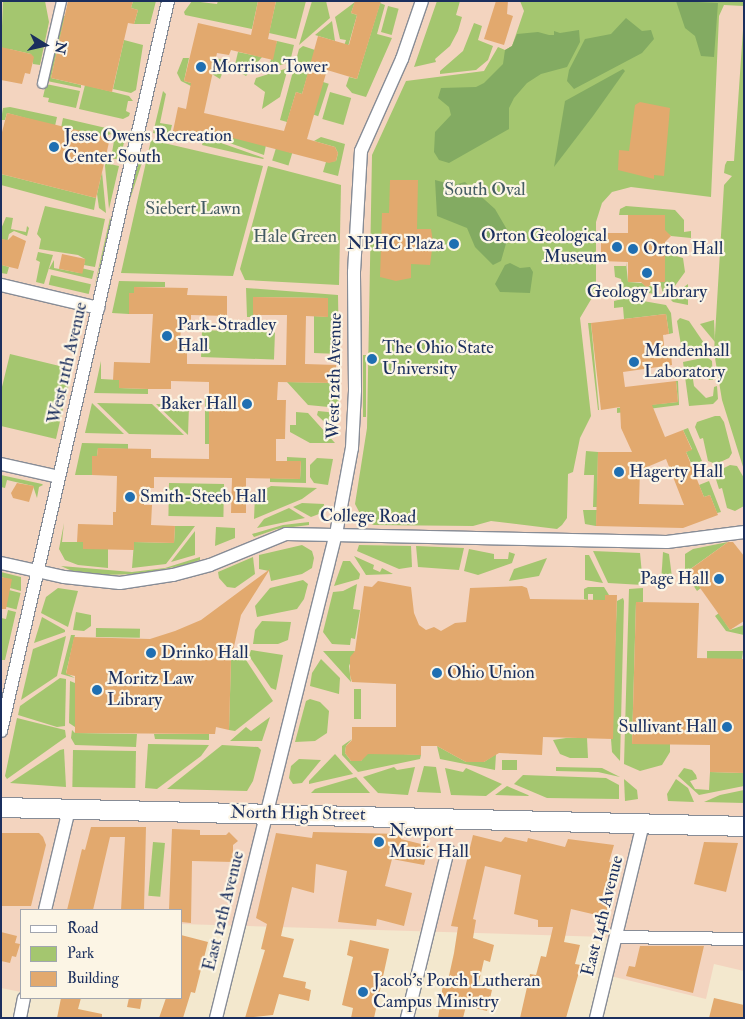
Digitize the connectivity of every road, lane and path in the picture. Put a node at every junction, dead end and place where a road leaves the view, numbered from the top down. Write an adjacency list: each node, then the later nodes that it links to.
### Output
1 (61, 1): 4 (street)
2 (168, 1): 6 (street, West 11th Avenue)
3 (422, 1): 10 (street, West 12th Avenue)
4 (42, 83)
5 (1, 285): 6 (street)
6 (98, 308): 8 (street, West 11th Avenue)
7 (1, 464): 8 (street)
8 (60, 478): 12 (street, West 11th Avenue)
9 (744, 532): 10 (street, College Road)
10 (336, 534): 12 (street, College Road); 16 (street, West 12th Avenue)
11 (1, 563): 12 (street, College Road)
12 (38, 571): 13 (street, West 11th Avenue)
13 (1, 732)
14 (3, 804): 15 (main road, North High Street)
15 (69, 809): 16 (main road, North High Street); 20 (street)
16 (266, 813): 17 (main road, North High Street); 25 (street, East 12th Avenue)
17 (643, 822): 18 (main road, North High Street); 21 (street, East 14th Avenue)
18 (744, 826)
19 (448, 850): 26 (street)
20 (45, 909)
21 (616, 937): 22 (street); 27 (street, East 14th Avenue)
22 (744, 939)
23 (24, 999): 24 (street)
24 (20, 1018)
25 (216, 1018)
26 (407, 1018)
27 (596, 1018)

